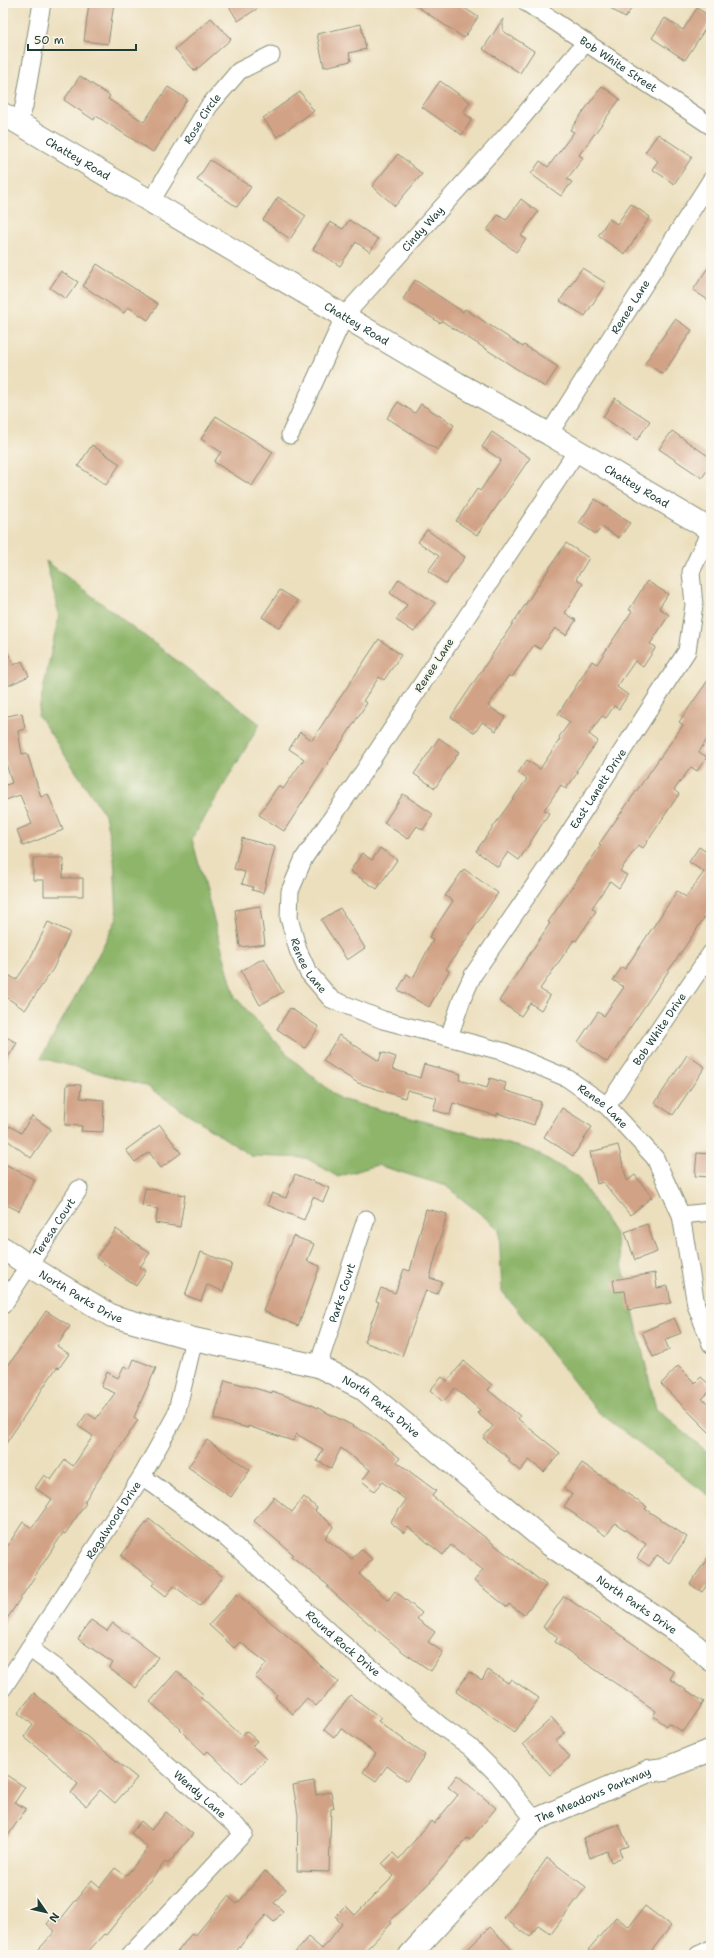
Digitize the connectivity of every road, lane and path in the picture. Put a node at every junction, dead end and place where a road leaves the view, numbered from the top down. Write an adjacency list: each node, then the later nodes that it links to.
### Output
1 (42, 3): 5 (street)
2 (527, 3): 3 (street, Bob White Street)
3 (586, 42): 6 (street, Bob White Street); 9 (street, Cindy Way)
4 (271, 55): 8 (street, Rose Circle)
5 (11, 118): 8 (street, Chattey Road)
6 (711, 126)
7 (711, 180): 10 (street, Renee Lane)
8 (151, 201): 9 (street, Chattey Road)
9 (345, 315): 10 (street, Chattey Road); 11 (street, Cindy Way)
10 (548, 434): 12 (street, Chattey Road)
11 (290, 435)
12 (577, 451): 13 (street, Chattey Road); 15 (street, Renee Lane)
13 (711, 530): 15 (street, East Lanett Drive)
14 (711, 953): 16 (street, Bob White Drive)
15 (449, 1037): 16 (street, Renee Lane)
16 (607, 1106): 19 (street, Renee Lane)
17 (79, 1189): 22 (street, Teresa Court)
18 (711, 1212): 19 (street)
19 (681, 1215): 25 (street, Renee Lane)
20 (366, 1219): 26 (street, Parks Court)
21 (3, 1248): 22 (street, North Parks Drive)
22 (29, 1266): 23 (street, Teresa Court); 24 (street, North Parks Drive)
23 (3, 1306)
24 (194, 1339): 26 (street, North Parks Drive); 27 (street, Regalwood Drive)
25 (711, 1344)
26 (318, 1366): 29 (street, North Parks Drive)
27 (142, 1476): 28 (street, Regalwood Drive); 32 (street, Round Rock Drive)
28 (29, 1648): 30 (street, Regalwood Drive); 34 (street, Wendy Lane)
29 (711, 1660)
30 (3, 1688)
31 (711, 1750): 32 (street, The Meadows Parkway)
32 (535, 1820): 35 (street, The Meadows Parkway)
33 (711, 1949): 36 (street)
34 (130, 1955)
35 (410, 1955)
36 (698, 1955)

